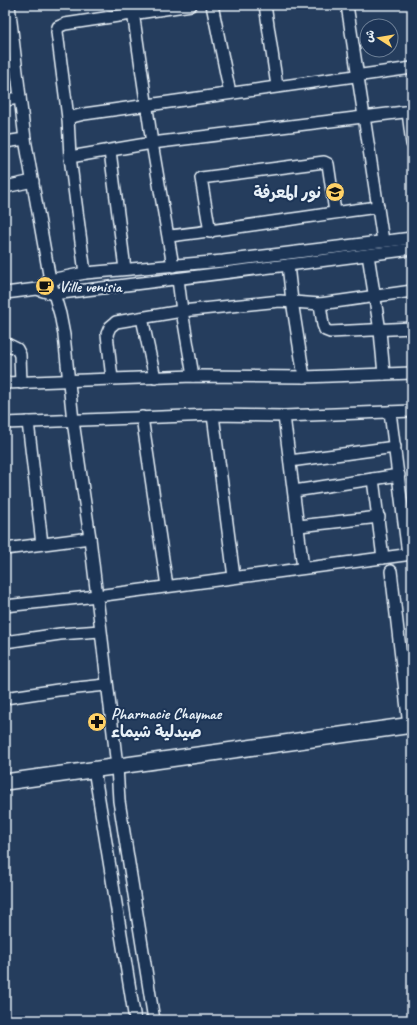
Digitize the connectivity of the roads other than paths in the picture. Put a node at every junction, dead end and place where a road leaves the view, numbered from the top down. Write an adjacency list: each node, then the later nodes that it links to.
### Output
1 (9, 5): 11 (street)
2 (191, 5): 6 (street)
3 (212, 5): 10 (street)
4 (265, 5): 9 (street)
5 (347, 5): 8 (street)
6 (132, 9): 13 (street); 16 (street)
7 (412, 68): 8 (street)
8 (358, 74): 9 (street); 15 (street)
9 (277, 86): 10 (street)
10 (230, 93): 13 (street)
11 (20, 98): 12 (street); 17 (street)
12 (5, 100)
13 (147, 105): 16 (street); 19 (street)
14 (410, 112): 15 (street); 20 (street)
15 (365, 117): 19 (street); 25 (street)
16 (68, 118): 22 (street)
17 (25, 139): 18 (street); 23 (street)
18 (5, 142)
19 (152, 143): 21 (street); 28 (street)
20 (412, 144)
21 (110, 151): 22 (street); 35 (street)
22 (70, 157): 36 (street)
23 (33, 181): 24 (street); 38 (street)
24 (5, 187)
25 (378, 207): 26 (street); 30 (street)
26 (335, 212): 27 (street); 27 (street)
27 (210, 232): 28 (street)
28 (169, 236): 33 (street)
29 (412, 238): 30 (street)
30 (383, 241): 33 (street)
31 (412, 249): 32 (street)
32 (368, 255): 34 (street); 43 (street)
33 (173, 266): 35 (street)
34 (288, 266): 37 (street); 44 (street)
35 (125, 269): 36 (street)
36 (85, 273): 38 (street)
37 (178, 279): 42 (street); 46 (street)
38 (50, 280): 39 (street); 42 (street)
39 (37, 289): 41 (street); 42 (street)
40 (412, 291): 43 (street)
41 (5, 293)
42 (53, 294): 57 (street)
43 (375, 297): 45 (street); 49 (street)
44 (292, 301): 45 (street); 46 (street); 54 (street)
45 (320, 304): 49 (street)
46 (182, 311): 47 (street); 53 (street)
47 (142, 318): 55 (street); 56 (street)
48 (412, 328): 49 (street)
49 (380, 330): 52 (street)
50 (5, 344): 59 (street)
51 (412, 373): 52 (street)
52 (384, 374): 54 (street)
53 (194, 376): 54 (street); 55 (street)
54 (304, 377)
55 (155, 378): 56 (street)
56 (112, 379): 57 (street)
57 (68, 381): 59 (street); 66 (street)
58 (5, 383): 59 (street)
59 (21, 383)
60 (412, 411): 61 (street)
61 (390, 412): 63 (street); 68 (street)
62 (212, 415): 63 (street); 64 (street); 82 (street)
63 (284, 416): 69 (street)
64 (142, 417): 66 (street); 83 (street)
65 (28, 422): 66 (street); 67 (street); 76 (street)
66 (73, 422): 75 (street)
67 (5, 423)
68 (395, 447): 69 (street); 70 (street)
69 (290, 461): 72 (street)
70 (399, 475): 71 (street); 78 (street)
71 (373, 479): 72 (street); 73 (street)
72 (294, 491): 74 (street)
73 (379, 517): 74 (street); 79 (street)
74 (299, 526): 80 (street)
75 (90, 538): 76 (street); 84 (street)
76 (42, 544): 77 (street)
77 (5, 549)
78 (410, 554): 79 (street)
79 (383, 558): 80 (street)
80 (303, 568): 82 (street)
81 (391, 571): 90 (street)
82 (234, 578): 83 (street)
83 (167, 586): 84 (street)
84 (97, 596): 85 (street); 86 (street)
85 (5, 606)
86 (100, 631): 87 (street); 88 (street)
87 (5, 642)
88 (106, 685): 89 (street); 91 (street)
89 (5, 698)
90 (411, 725): 91 (main road)
91 (117, 766): 92 (main road); 95 (street)
92 (94, 769): 93 (main road); 94 (street)
93 (5, 782)
94 (135, 1020)
95 (154, 1020)

